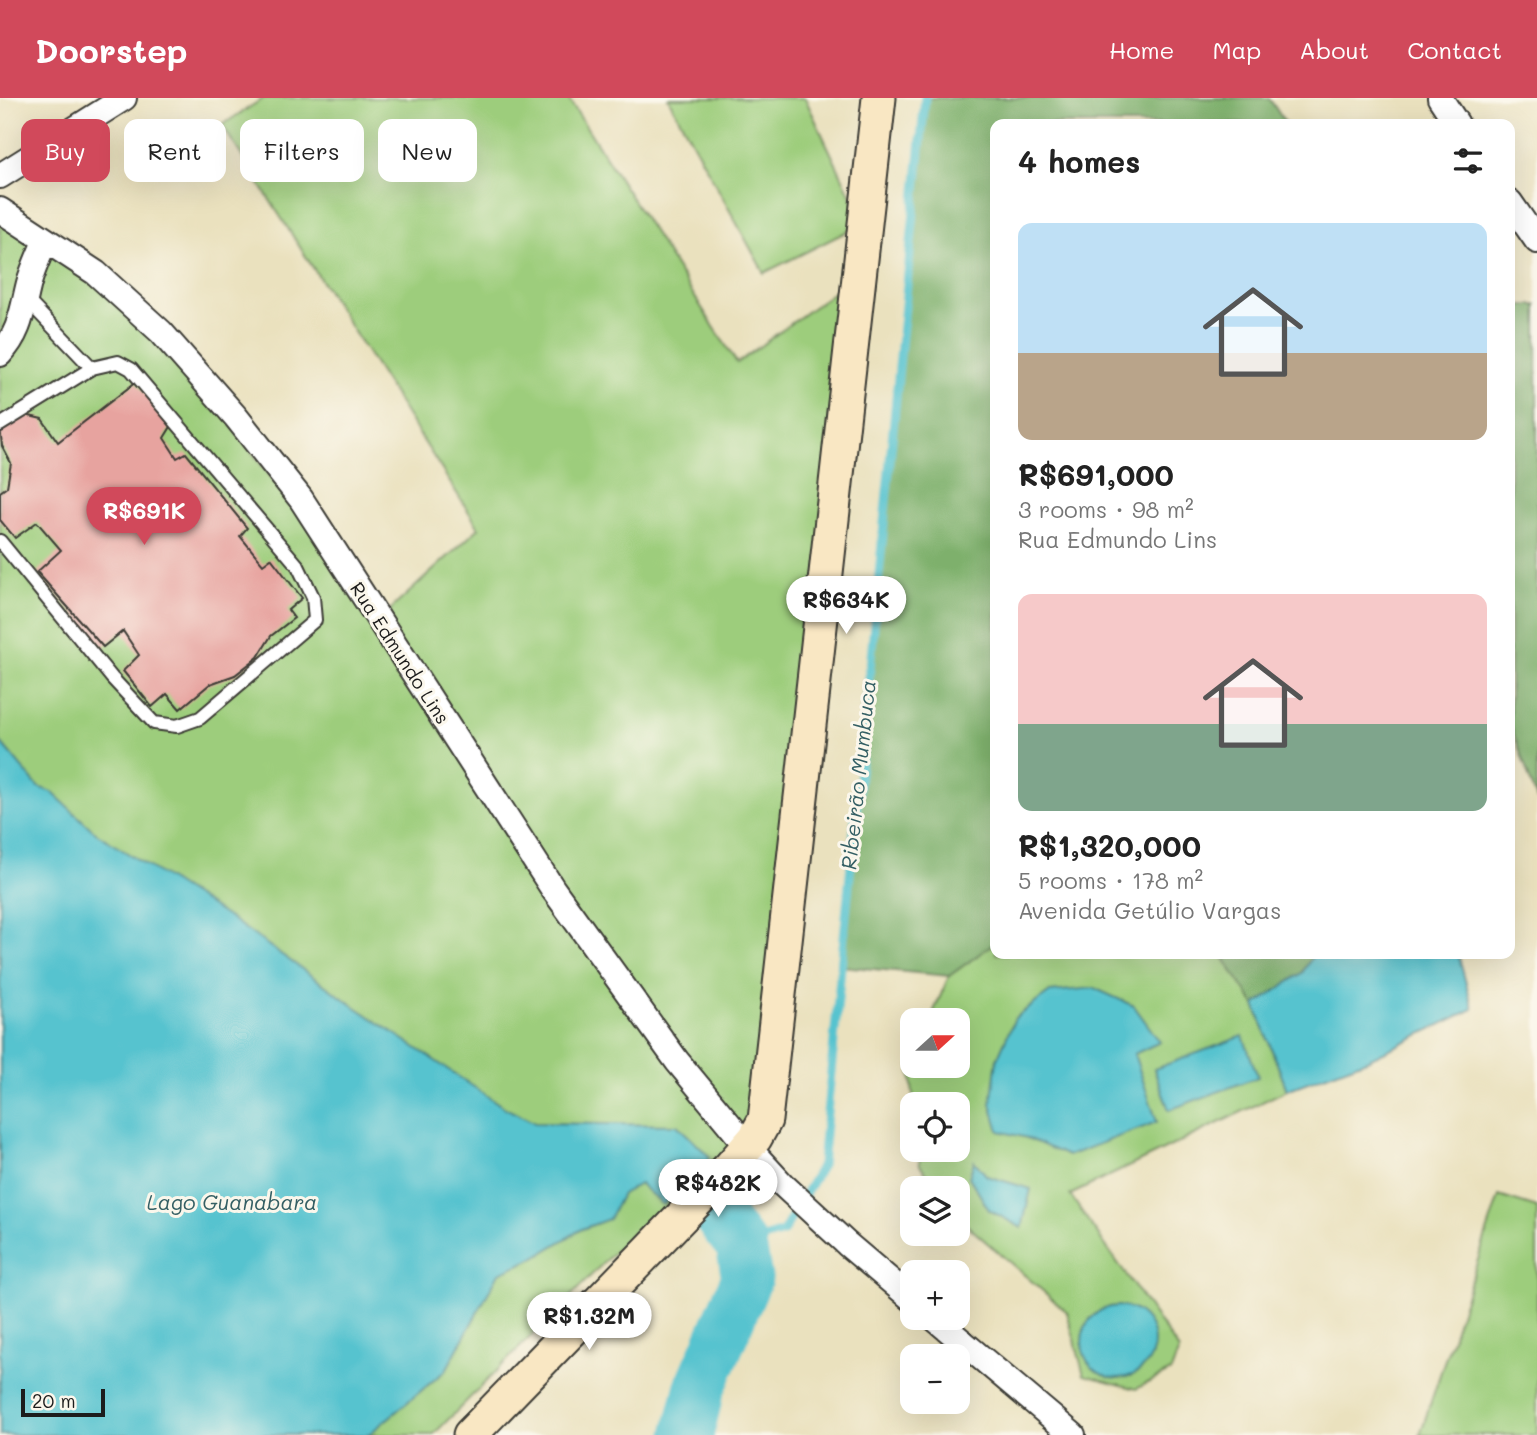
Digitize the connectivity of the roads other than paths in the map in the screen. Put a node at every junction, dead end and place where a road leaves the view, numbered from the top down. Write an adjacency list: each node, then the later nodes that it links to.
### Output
1 (124, 98): 5 (street)
2 (879, 98): 15 (main road)
3 (1440, 98): 4 (street)
4 (1454, 119)
5 (0, 176)
6 (1515, 209): 9 (street)
7 (0, 210): 8 (street, Rua Edmundo Lins)
8 (45, 240): 10 (street); 15 (street, Rua Edmundo Lins)
9 (1537, 242)
10 (27, 300): 11 (street); 12 (lane)
11 (0, 354)
12 (92, 368): 13 (lane); 14 (lane)
13 (0, 425)
14 (0, 541)
15 (738, 1158): 16 (street, Rua Edmundo Lins); 18 (main road)
16 (900, 1289)
17 (948, 1330): 19 (street)
18 (470, 1435)
19 (1073, 1435)

